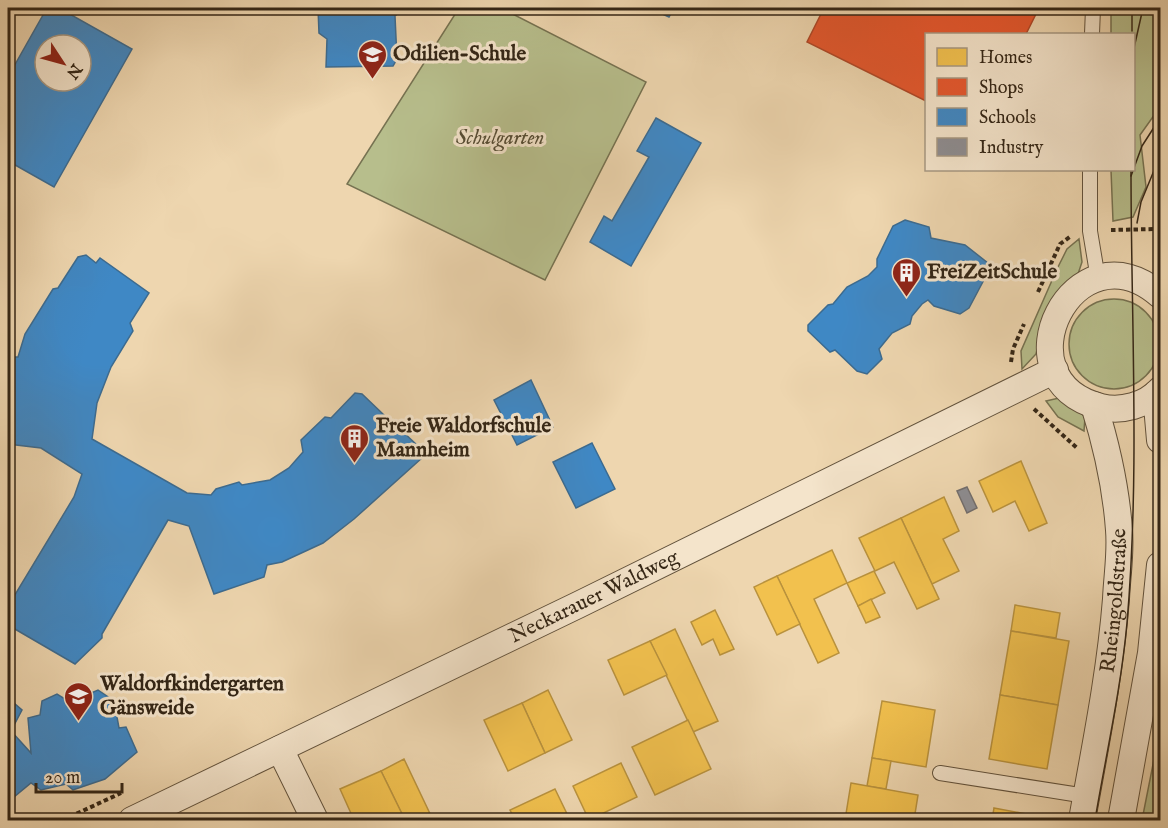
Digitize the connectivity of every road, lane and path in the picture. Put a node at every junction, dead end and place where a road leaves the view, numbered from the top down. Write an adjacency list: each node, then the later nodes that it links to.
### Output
1 (1093, 8): 2 (lane)
2 (1092, 33)
3 (1090, 171): 6 (lane)
4 (1161, 212): 5 (path)
5 (1155, 229)
6 (1098, 279): 7 (street); 8 (street)
7 (1158, 285)
8 (1054, 370): 10 (street); 13 (street, Neckarauer Waldweg)
9 (1158, 392): 10 (street); 11 (street)
10 (1094, 405): 15 (street, Rheingoldstraße)
11 (1161, 440)
12 (1161, 565): 18 (street, Rheingoldstraße)
13 (280, 749): 16 (street, Neckarauer Waldweg); 17 (street)
14 (940, 773): 15 (lane, Rheingoldstraße)
15 (1084, 808)
16 (132, 820)
17 (315, 820)
18 (1121, 820)

